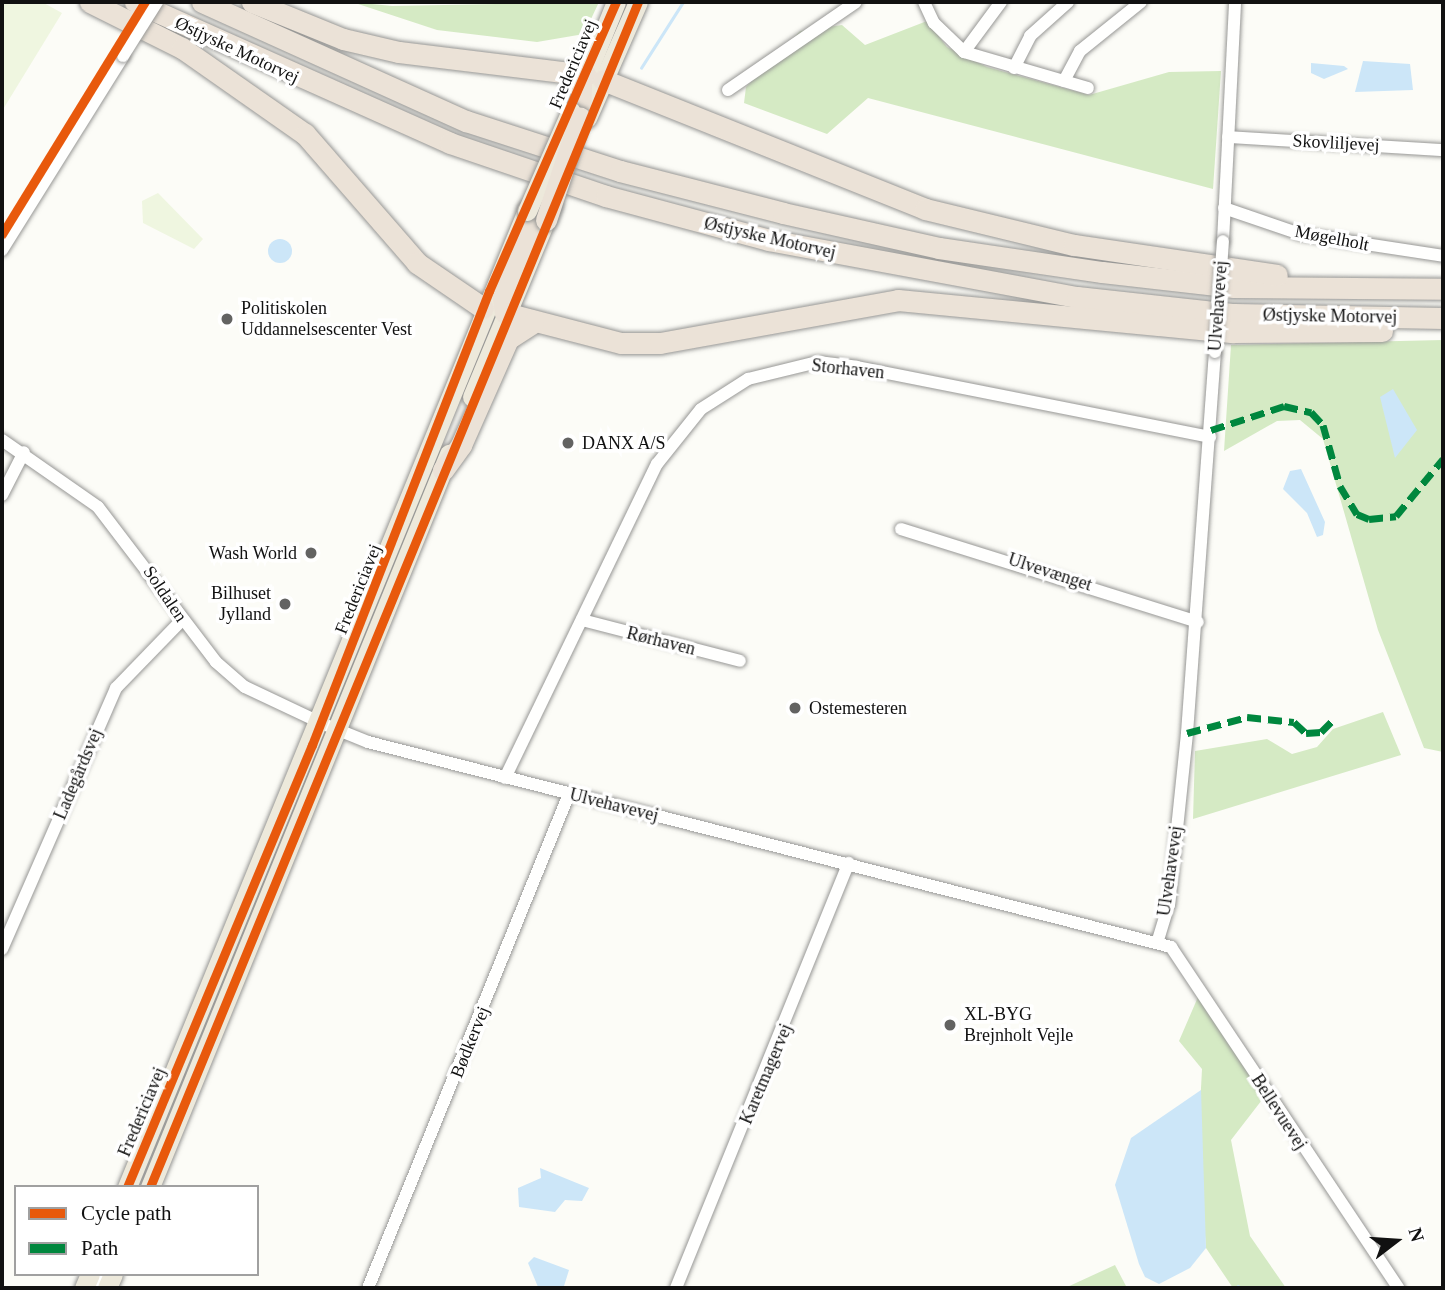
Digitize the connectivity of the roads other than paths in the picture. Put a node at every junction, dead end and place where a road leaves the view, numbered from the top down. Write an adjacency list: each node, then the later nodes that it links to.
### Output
1 (90, 2): 28 (highway)
2 (135, 2): 30 (highway, Østjyske Motorvej)
3 (157, 2): 24 (street, bridge)
4 (202, 2): 26 (highway, Østjyske Motorvej)
5 (252, 2): 16 (highway)
6 (616, 2): 16 (main road, Fredericiavej)
7 (638, 2): 16 (main road, Fredericiavej)
8 (856, 2): 19 (street)
9 (924, 2): 14 (street)
10 (1001, 2): 14 (street)
11 (1068, 2): 15 (street)
12 (1141, 2): 17 (street)
13 (1235, 2): 20 (street, Ulvehavevej)
14 (964, 52): 15 (street)
15 (1014, 68): 17 (street)
16 (586, 78): 23 (highway, bridge); 26 (highway)
17 (1064, 81): 18 (street)
18 (1088, 88)
19 (728, 90)
20 (1228, 137): 21 (street, Skovliljevej); 22 (street, Ulvehavevej)
21 (1443, 150)
22 (1224, 208): 25 (street, Møgelholt); 33 (street, Ulvehavevej, bridge)
23 (537, 215): 28 (main road, Fredericiavej); 29 (highway)
24 (2, 250)
25 (1443, 256)
26 (1411, 289): 27 (highway, Østjyske Motorvej)
27 (1443, 289)
28 (483, 308): 29 (main road); 36 (main road, Fredericiavej)
29 (505, 313): 31 (highway); 36 (main road, Fredericiavej)
30 (1443, 318)
31 (533, 323): 32 (highway); 36 (highway)
32 (1443, 329)
33 (1210, 437): 40 (street, Storhaven); 41 (street, Ulvehavevej)
34 (2, 440): 35 (street, Soldalen)
35 (24, 452): 37 (street); 39 (street, Soldalen)
36 (434, 463): 43 (main road, Fredericiavej); 44 (main road, Fredericiavej)
37 (2, 495)
38 (901, 529): 41 (street, Ulvevænget)
39 (183, 620): 43 (street, Soldalen); 50 (street, Ladegårdsvej)
40 (582, 620): 42 (street, Rørhaven); 45 (street, Storhaven)
41 (1198, 622): 49 (street, Ulvehavevej)
42 (740, 661)
43 (321, 723): 44 (street, Soldalen); 48 (main road); 51 (main road, Fredericiavej)
44 (340, 731): 45 (street, Ulvehavevej); 48 (main road, Fredericiavej)
45 (505, 778): 46 (street, Ulvehavevej)
46 (569, 794): 47 (street, Ulvehavevej); 54 (street, Bødkervej)
47 (849, 863): 49 (street, Ulvehavevej); 53 (street, Karetmagervej)
48 (275, 889): 52 (main road, Fredericiavej)
49 (1158, 940): 55 (street, Bellevuevej)
50 (2, 949)
51 (128, 1185)
52 (151, 1185)
53 (682, 1287)
54 (368, 1288)
55 (1398, 1288)

